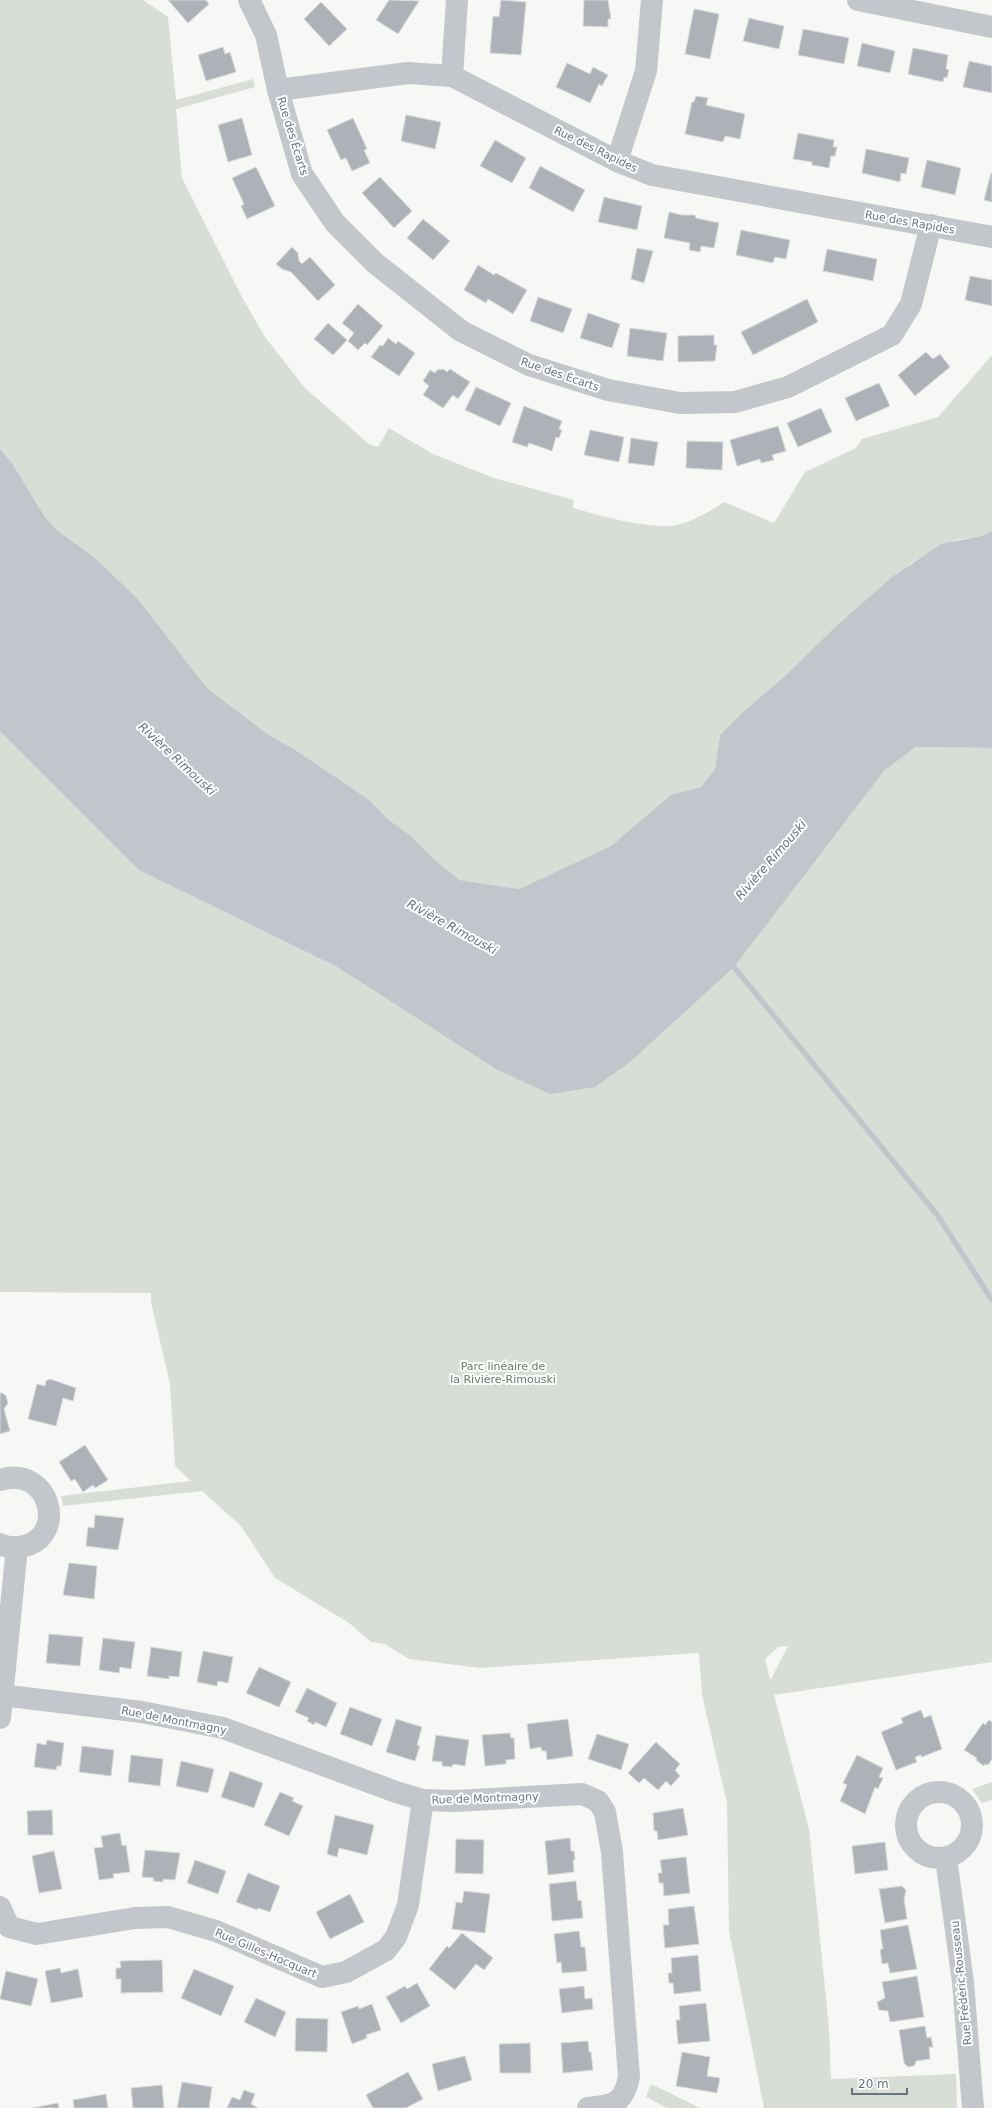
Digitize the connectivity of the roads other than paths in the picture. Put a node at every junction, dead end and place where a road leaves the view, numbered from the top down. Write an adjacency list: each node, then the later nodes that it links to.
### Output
1 (249, 0): 7 (street, Rue des Écarts)
2 (457, 0): 6 (street)
3 (652, 0): 8 (street)
4 (858, 0): 5 (street)
5 (992, 27)
6 (452, 76): 7 (street, Rue des Rapides); 8 (street, Rue des Rapides)
7 (278, 90): 9 (street, Rue des Écarts)
8 (617, 161): 9 (street, Rue des Rapides)
9 (931, 225): 10 (street, Rue des Rapides)
10 (992, 237)
11 (0, 1480): 12 (street)
12 (8, 1546): 13 (street)
13 (1, 1695): 14 (street); 15 (street, Rue de Montmagny)
14 (0, 1718)
15 (423, 1800): 17 (street, Rue Gilles-Hocquart); 18 (street, Rue de Montmagny)
16 (946, 1858): 19 (street, Rue Frédéric-Rousseau)
17 (0, 1907)
18 (588, 2108)
19 (973, 2108)

